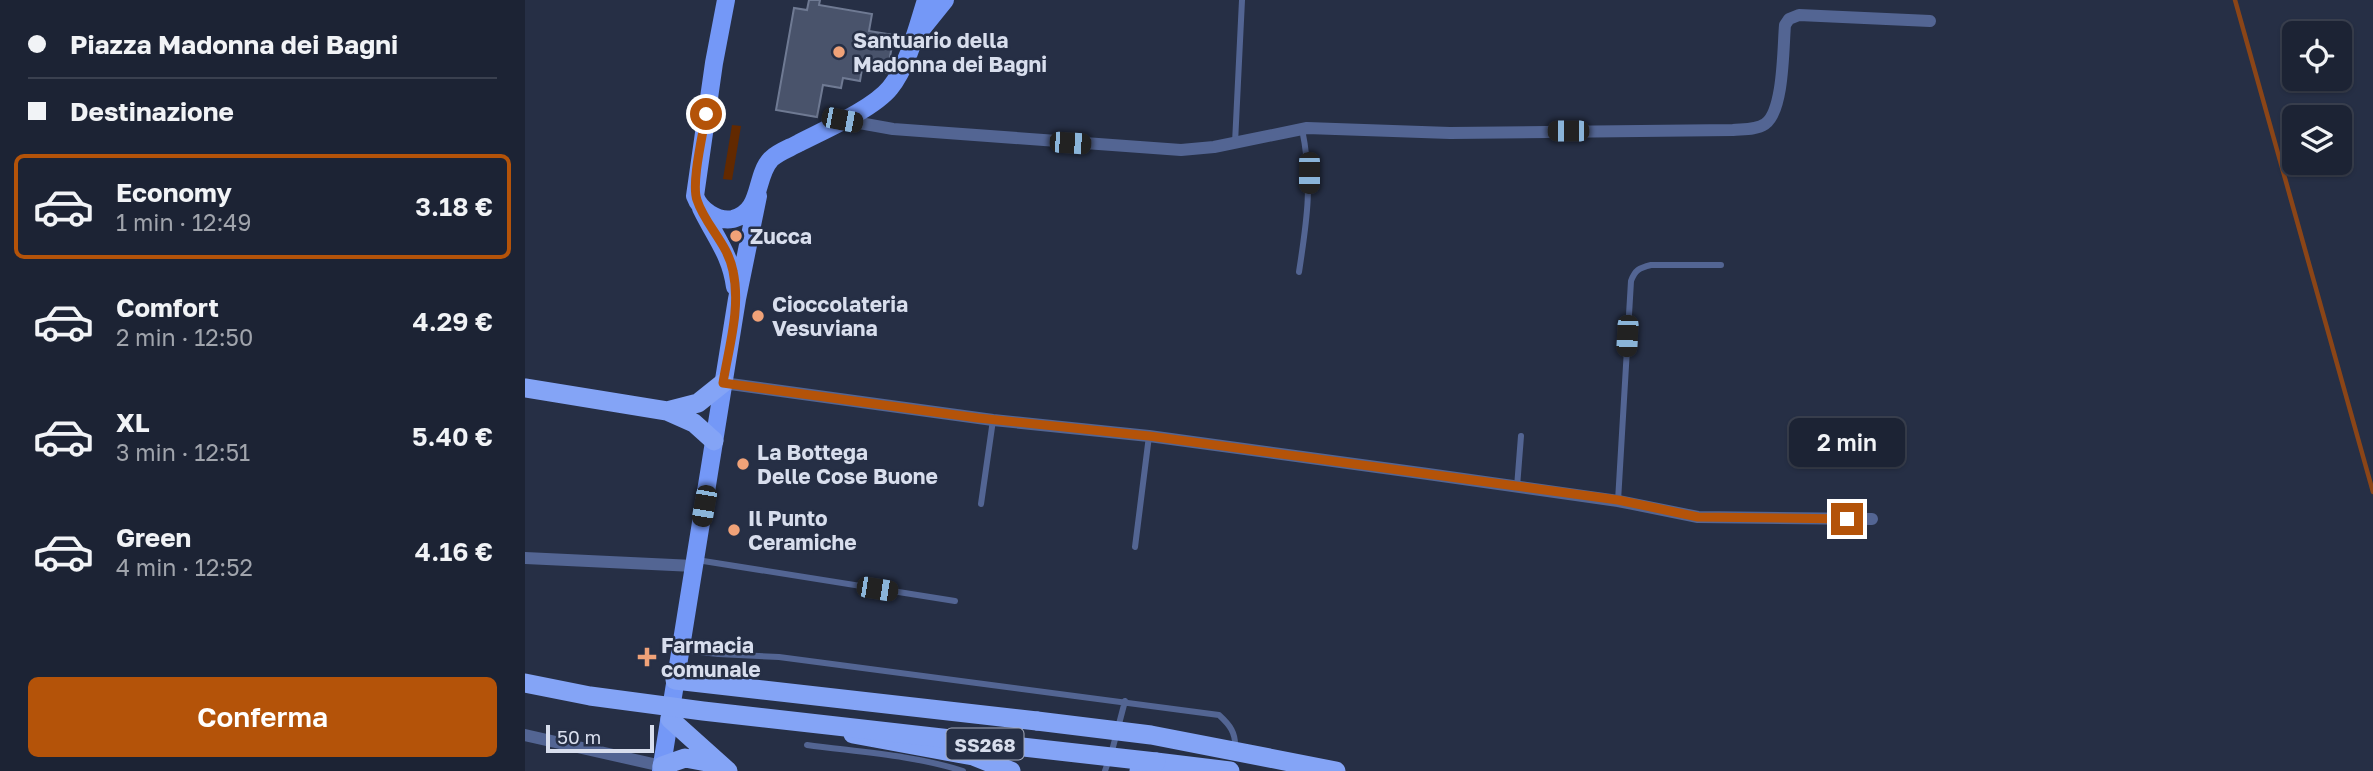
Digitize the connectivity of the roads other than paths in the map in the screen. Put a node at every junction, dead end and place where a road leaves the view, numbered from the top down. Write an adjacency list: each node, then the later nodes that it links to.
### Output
1 (726, 0): 11 (main road)
2 (926, 0): 6 (main road)
3 (945, 0): 6 (main road)
4 (1242, 0): 9 (lane)
5 (1930, 21): 8 (street)
6 (911, 42): 7 (main road)
7 (842, 120): 9 (street); 10 (main road)
8 (1302, 129): 9 (street); 13 (lane)
9 (1235, 143)
10 (758, 196): 11 (main road); 14 (main road)
11 (701, 208): 14 (main road)
12 (1721, 265): 23 (lane)
13 (1299, 272)
14 (737, 299): 15 (main road)
15 (723, 383): 17 (highway); 18 (street); 21 (main road)
16 (525, 388): 17 (highway)
17 (667, 411): 21 (highway)
18 (993, 420): 19 (street); 24 (lane)
19 (1149, 436): 22 (street); 26 (lane)
20 (1521, 436): 22 (lane)
21 (714, 441): 28 (main road)
22 (1517, 488): 23 (street)
23 (1618, 500): 25 (street)
24 (981, 504)
25 (1872, 519)
26 (1135, 547)
27 (525, 558): 28 (street)
28 (695, 563): 29 (lane); 30 (main road)
29 (955, 601)
30 (681, 650): 31 (main road); 33 (lane)
31 (675, 680): 34 (main road); 45 (highway, bridge)
32 (525, 683): 35 (highway, SS268, bridge)
33 (1125, 701): 43 (lane); 44 (lane)
34 (670, 719): 39 (highway); 40 (main road)
35 (815, 724): 38 (highway, SS268, bridge); 42 (highway, bridge)
36 (525, 735): 40 (street)
37 (807, 745): 41 (lane)
38 (1148, 767): 44 (highway, SS268)
39 (724, 768): 40 (highway)
40 (664, 769)
41 (963, 771)
42 (1011, 771)
43 (1105, 771)
44 (1232, 771)
45 (1336, 771)

